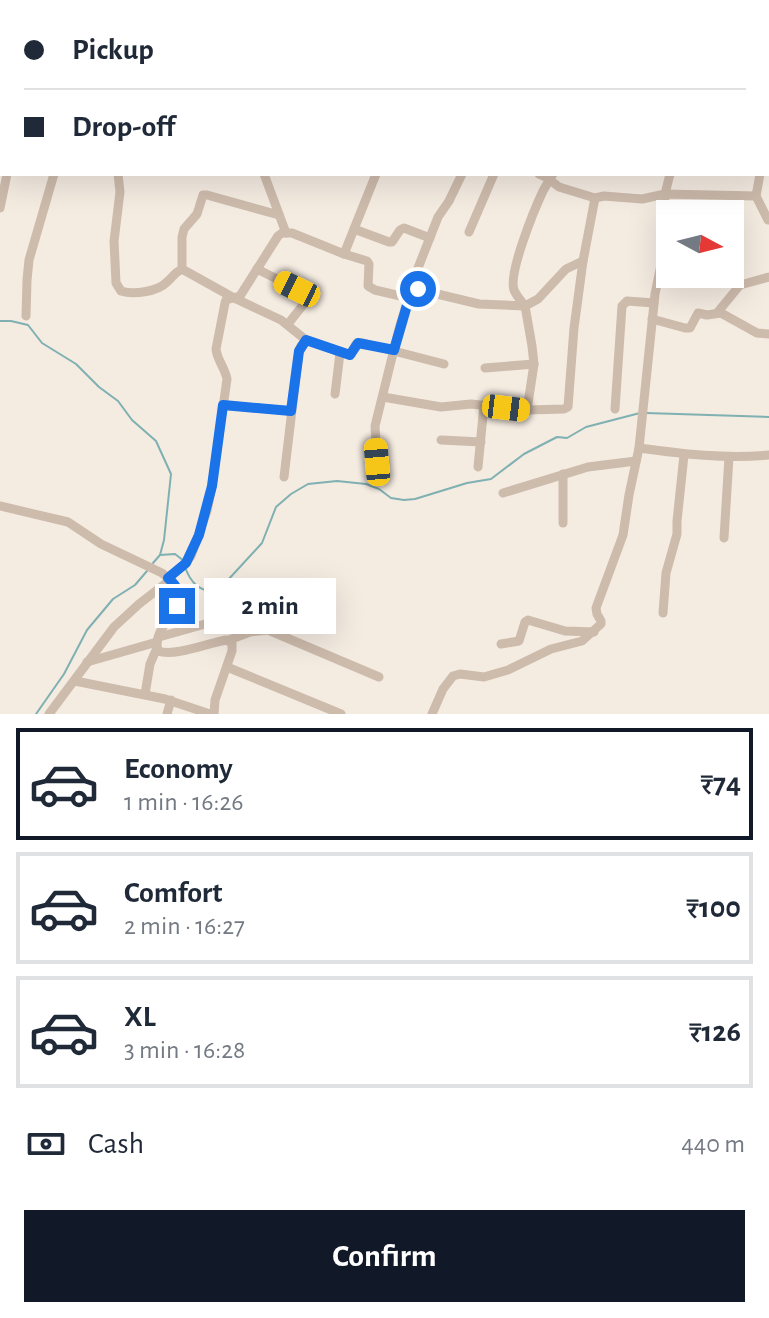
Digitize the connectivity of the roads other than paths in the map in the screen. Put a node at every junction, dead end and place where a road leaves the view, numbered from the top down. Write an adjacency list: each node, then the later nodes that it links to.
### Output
1 (7, 176): 14 (street)
2 (53, 176): 31 (street)
3 (118, 176): 23 (street)
4 (265, 176): 15 (street)
5 (373, 176): 17 (street)
6 (461, 176): 20 (street)
7 (493, 176): 18 (street)
8 (670, 176): 11 (street)
9 (760, 176): 12 (street)
10 (551, 177): 13 (street); 29 (street)
11 (665, 194): 12 (street); 13 (street); 28 (street)
12 (756, 196): 16 (street)
13 (595, 198): 22 (street)
14 (0, 208)
15 (279, 215): 19 (street); 23 (street)
16 (768, 220)
17 (354, 229): 20 (street); 21 (street)
18 (469, 232)
19 (286, 233): 21 (street); 24 (street)
20 (430, 238): 26 (street)
21 (344, 254): 26 (street)
22 (583, 261): 29 (street); 46 (street)
23 (182, 269): 27 (street)
24 (257, 269): 27 (street); 33 (street)
25 (769, 277): 30 (street)
26 (411, 293): 29 (street); 36 (street)
27 (234, 298): 33 (street); 43 (street)
28 (654, 303): 32 (street); 45 (street)
29 (525, 306): 39 (street)
30 (717, 313): 32 (street); 34 (street)
31 (26, 316)
32 (652, 319): 50 (street)
33 (288, 324): 35 (street)
34 (769, 334)
35 (306, 340): 37 (street); 47 (street)
36 (394, 350): 37 (street); 38 (street); 42 (street)
37 (340, 353): 41 (street)
38 (444, 364)
39 (534, 364): 40 (street); 46 (street)
40 (485, 368)
41 (335, 394)
42 (383, 397): 44 (street); 55 (street)
43 (223, 405): 47 (street); 63 (street)
44 (484, 405): 46 (street); 49 (street)
45 (615, 409)
46 (527, 410)
47 (291, 411): 58 (street)
48 (441, 440): 49 (street)
49 (481, 442): 56 (street)
50 (639, 448): 51 (street); 54 (street)
51 (684, 455): 53 (street); 65 (street)
52 (769, 455): 53 (street)
53 (729, 457): 62 (street)
54 (636, 461): 57 (street); 66 (street)
55 (377, 462)
56 (478, 467)
57 (563, 474): 59 (street); 61 (street)
58 (284, 477)
59 (503, 493)
60 (0, 506): 63 (street)
61 (563, 523)
62 (724, 538)
63 (167, 577): 68 (street); 70 (street)
64 (298, 593): 68 (street)
65 (663, 613)
66 (594, 632): 69 (street); 80 (street)
67 (229, 640): 68 (street); 71 (street); 72 (street)
68 (158, 642): 70 (street); 74 (street)
69 (501, 644)
70 (87, 662): 73 (street)
71 (227, 667): 78 (street); 79 (street)
72 (379, 677)
73 (75, 681): 74 (street); 76 (street)
74 (145, 694): 75 (street)
75 (171, 700): 77 (street); 78 (street)
76 (49, 714)
77 (167, 714)
78 (212, 714)
79 (341, 714)
80 (432, 714)

